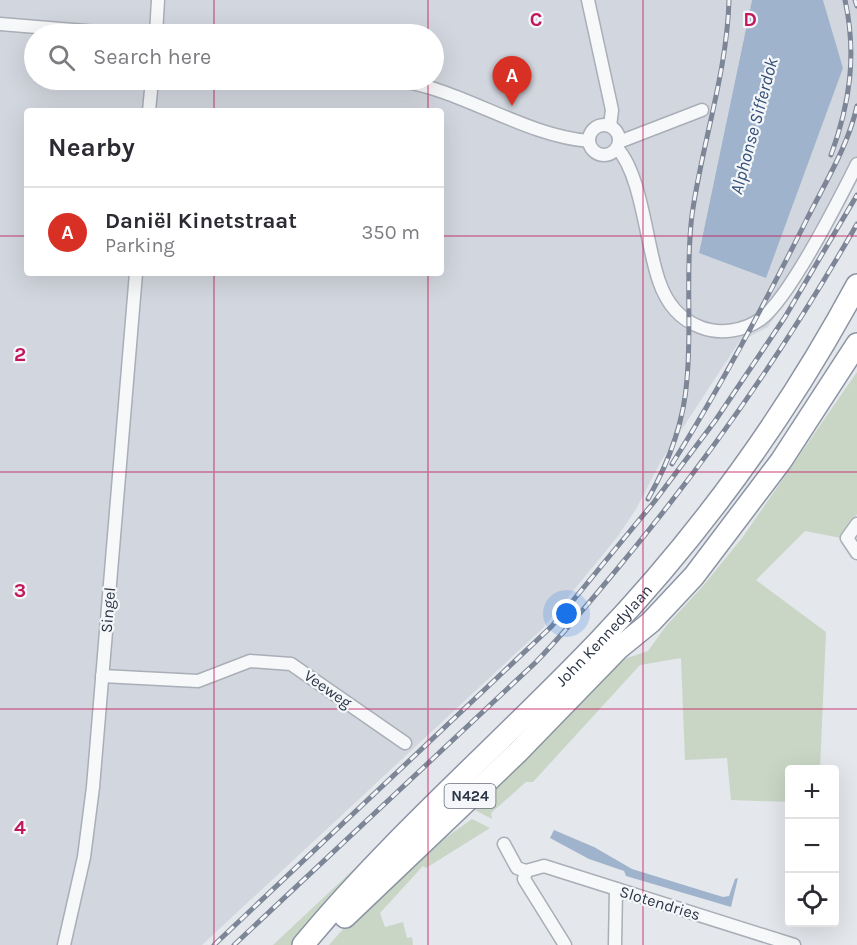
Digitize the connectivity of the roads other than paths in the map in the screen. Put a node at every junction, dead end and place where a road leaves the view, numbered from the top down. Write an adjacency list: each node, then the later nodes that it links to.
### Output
1 (158, 0): 4 (street)
2 (588, 0): 10 (street)
3 (0, 24): 5 (street)
4 (157, 24)
5 (24, 26)
6 (151, 90): 8 (street)
7 (439, 90): 11 (street)
8 (149, 108)
9 (702, 110): 12 (street)
10 (610, 126): 11 (street); 12 (street)
11 (589, 141): 12 (street)
12 (618, 145): 13 (street)
13 (857, 164)
14 (136, 276): 19 (street, Singel)
15 (857, 285): 25 (highway, John Kennedylaan / N424)
16 (857, 344): 26 (highway, John Kennedylaan / N424)
17 (857, 524): 18 (street)
18 (857, 553)
19 (102, 676): 20 (street, Veeweg); 24 (street, Singel)
20 (405, 743)
21 (504, 844): 22 (street)
22 (526, 871): 23 (street, Slotendries); 27 (street)
23 (616, 889): 28 (street); 29 (street, Slotendries)
24 (64, 945)
25 (303, 945)
26 (321, 945)
27 (565, 945)
28 (615, 945)
29 (794, 945)

